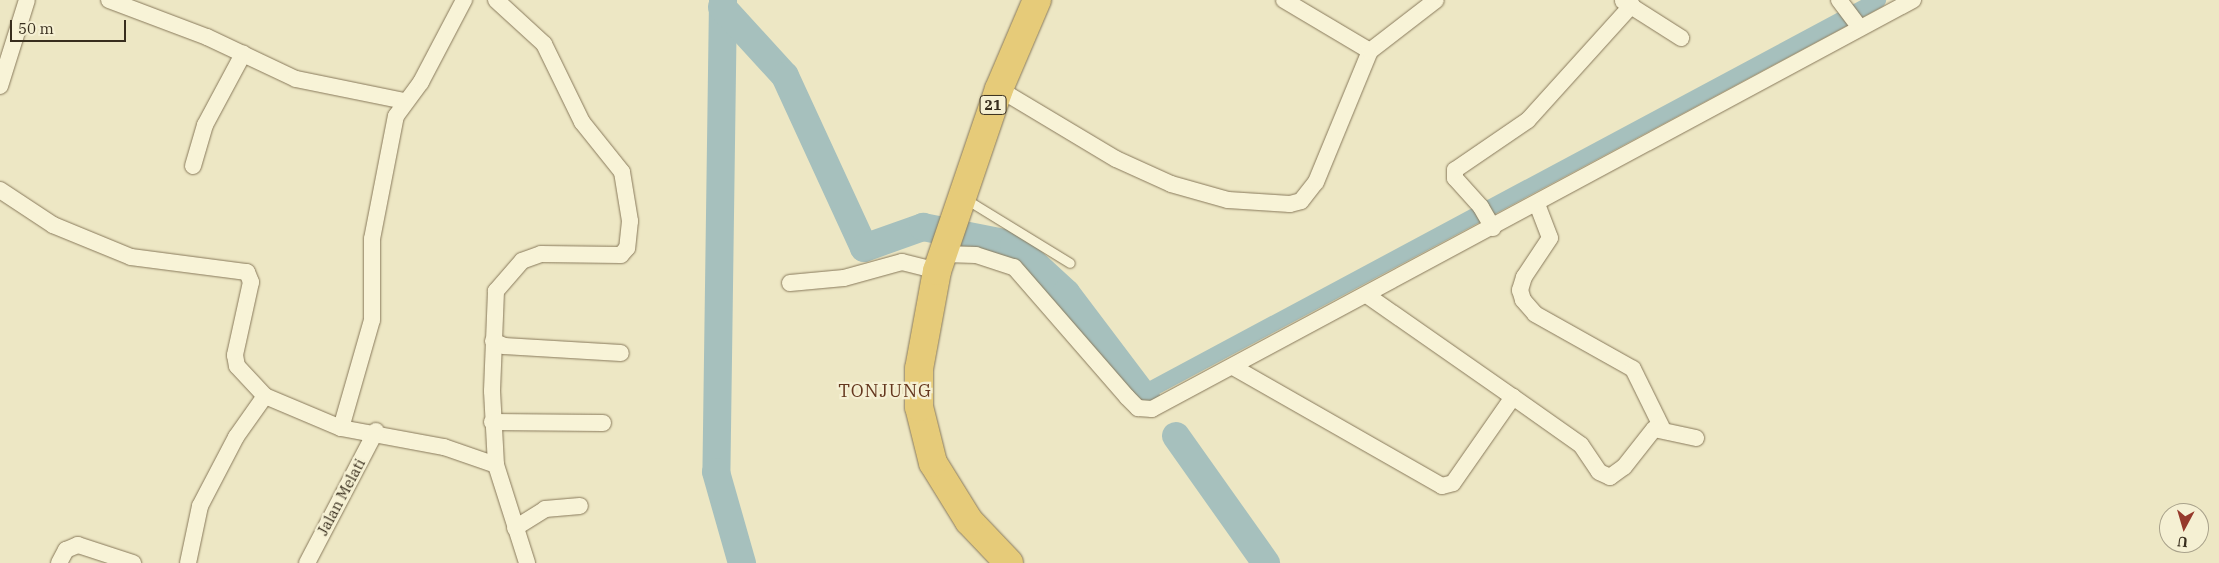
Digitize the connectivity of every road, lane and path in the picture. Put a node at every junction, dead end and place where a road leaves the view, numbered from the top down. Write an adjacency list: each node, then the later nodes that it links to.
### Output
1 (27, 0): 15 (street)
2 (109, 0): 14 (street)
3 (464, 0): 17 (street)
4 (496, 0): 27 (street)
5 (1037, 0): 16 (highway, 21)
6 (1284, 0): 13 (street)
7 (1436, 0): 13 (street)
8 (1913, 0): 11 (street)
9 (1627, 3): 12 (street); 22 (street)
10 (1843, 4): 11 (street)
11 (1858, 26): 20 (street)
12 (1681, 38)
13 (1370, 51): 16 (street)
14 (243, 54): 17 (street); 18 (street)
15 (0, 86)
16 (998, 89): 21 (highway, 21)
17 (404, 101): 34 (street)
18 (193, 166)
19 (0, 190): 30 (street)
20 (1537, 204): 22 (street); 35 (street)
21 (959, 205): 23 (highway, 21); 24 (lane)
22 (1491, 225): 26 (street)
23 (943, 257): 25 (street); 29 (street); 46 (highway, 21)
24 (1070, 263)
25 (790, 283)
26 (1368, 296): 29 (street); 31 (street)
27 (506, 344): 28 (street); 33 (street)
28 (621, 353)
29 (1235, 368): 31 (street)
30 (265, 396): 34 (street); 43 (street)
31 (1513, 397): 35 (street)
32 (603, 423): 33 (street)
33 (506, 424): 38 (street)
34 (341, 428): 36 (street)
35 (1662, 428): 37 (street)
36 (376, 431): 38 (street); 44 (street, Jalan Melati)
37 (1696, 438)
38 (496, 465): 40 (street)
39 (580, 506): 40 (street)
40 (522, 524): 45 (street)
41 (59, 563): 42 (street)
42 (133, 563)
43 (188, 563)
44 (307, 563)
45 (527, 563)
46 (1009, 563)

